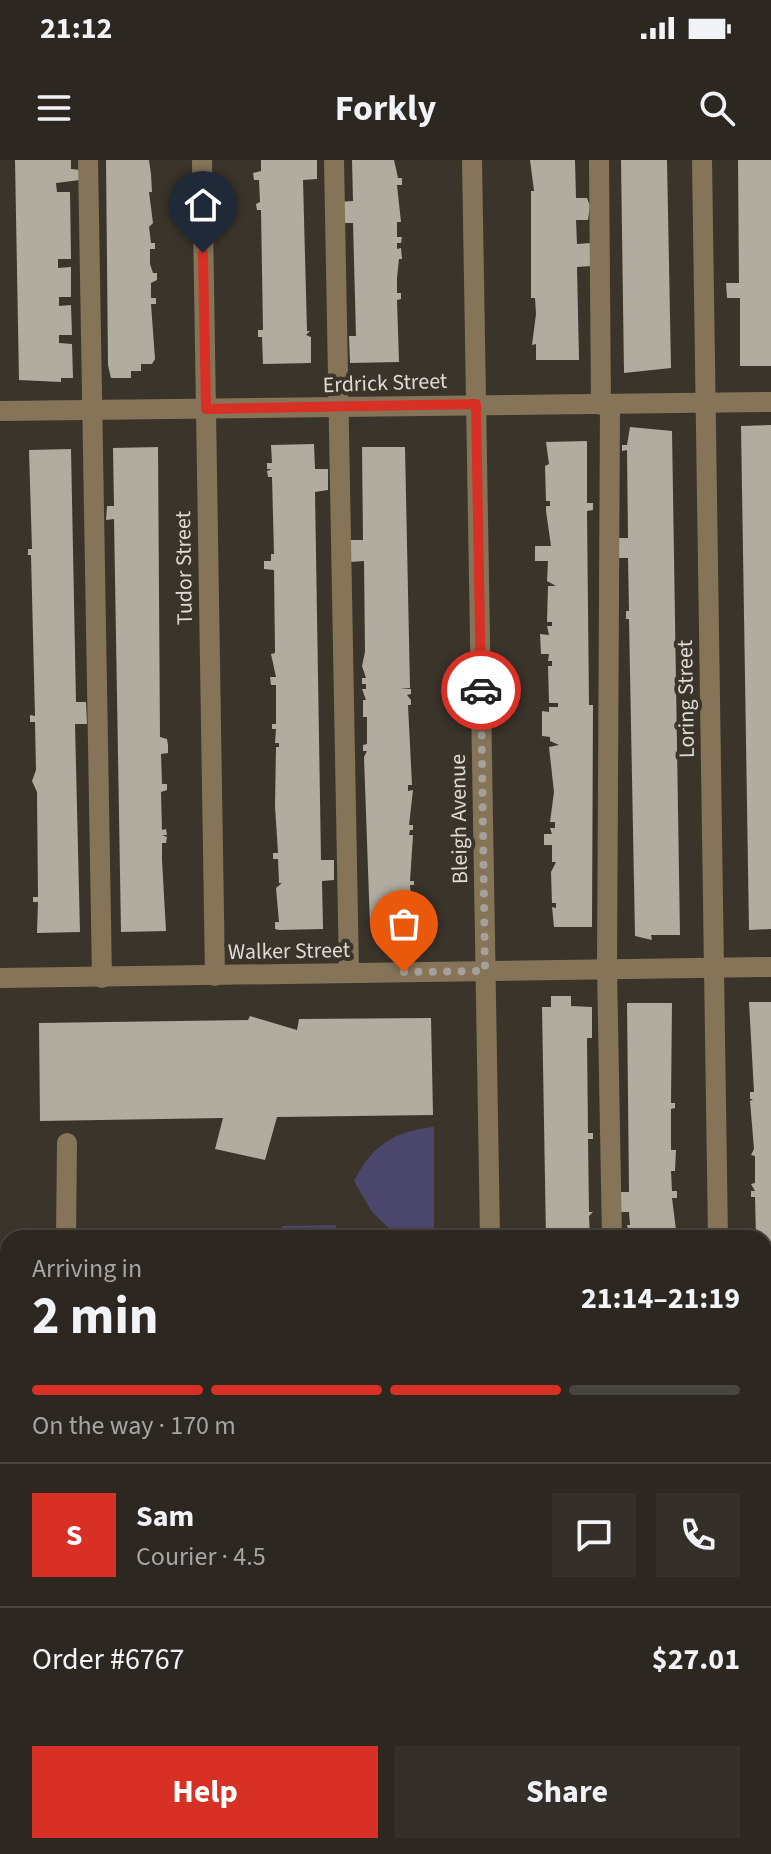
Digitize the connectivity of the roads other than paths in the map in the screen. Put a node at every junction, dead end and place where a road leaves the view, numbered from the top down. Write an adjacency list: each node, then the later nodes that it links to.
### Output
1 (88, 160): 13 (street)
2 (202, 160): 11 (street, Tudor Street)
3 (334, 160): 12 (street)
4 (472, 160): 9 (street, Bleigh Avenue)
5 (599, 160): 10 (street)
6 (702, 160): 8 (street, Loring Street)
7 (771, 402): 8 (street, Erdrick Street)
8 (706, 403): 10 (street, Erdrick Street); 16 (street, Loring Street)
9 (476, 404): 10 (street, Erdrick Street); 12 (street, Erdrick Street); 18 (street, Bleigh Avenue)
10 (605, 405): 17 (street)
11 (206, 409): 12 (street, Erdrick Street); 13 (street, Erdrick Street); 20 (street, Tudor Street)
12 (341, 409): 19 (street)
13 (93, 410): 14 (street, Erdrick Street); 22 (street)
14 (0, 411)
15 (771, 967): 16 (street, Walker Street)
16 (714, 968): 17 (street, Walker Street); 27 (street, Loring Street)
17 (607, 969): 18 (street, Walker Street); 26 (street)
18 (485, 971): 19 (street, Walker Street); 25 (street, Bleigh Avenue)
19 (349, 973): 20 (street, Walker Street)
20 (215, 976): 22 (street, Walker Street)
21 (0, 978): 22 (street, Walker Street)
22 (102, 978)
23 (67, 1143): 24 (street)
24 (66, 1230)
25 (490, 1230)
26 (612, 1230)
27 (718, 1230)

